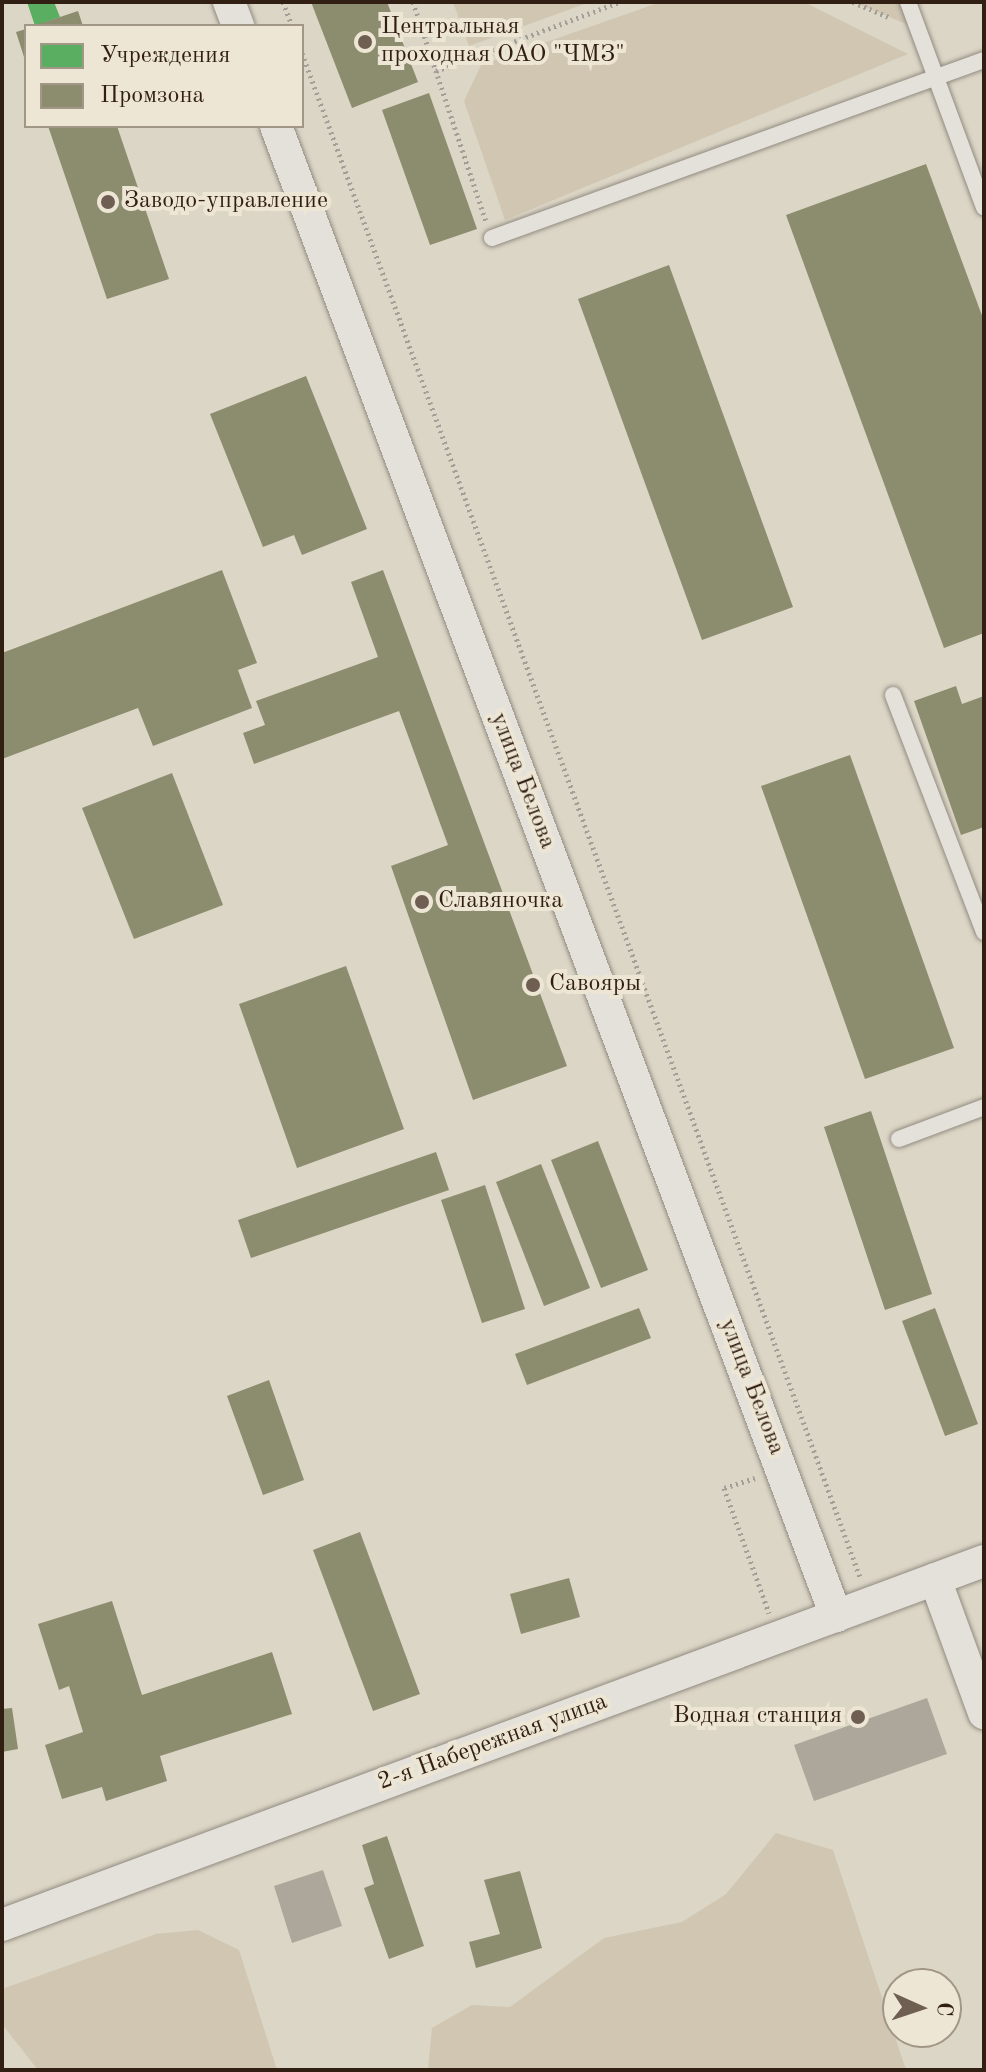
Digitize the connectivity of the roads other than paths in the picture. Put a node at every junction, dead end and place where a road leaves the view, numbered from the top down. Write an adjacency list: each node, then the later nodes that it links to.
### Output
1 (229, 2): 3 (street)
2 (908, 2): 5 (lane)
3 (237, 24)
4 (984, 60): 5 (lane)
5 (936, 78): 7 (lane); 8 (lane)
6 (277, 128): 15 (street, улица Белова)
7 (984, 207)
8 (492, 238)
9 (893, 695): 10 (lane)
10 (984, 932)
11 (984, 1107): 12 (lane)
12 (899, 1139)
13 (984, 1561): 14 (street, 2-я Набережная улица)
14 (935, 1579): 15 (street, 2-я Набережная улица); 16 (street)
15 (836, 1616): 17 (street, 2-я Набережная улица)
16 (984, 1713)
17 (2, 1925)

